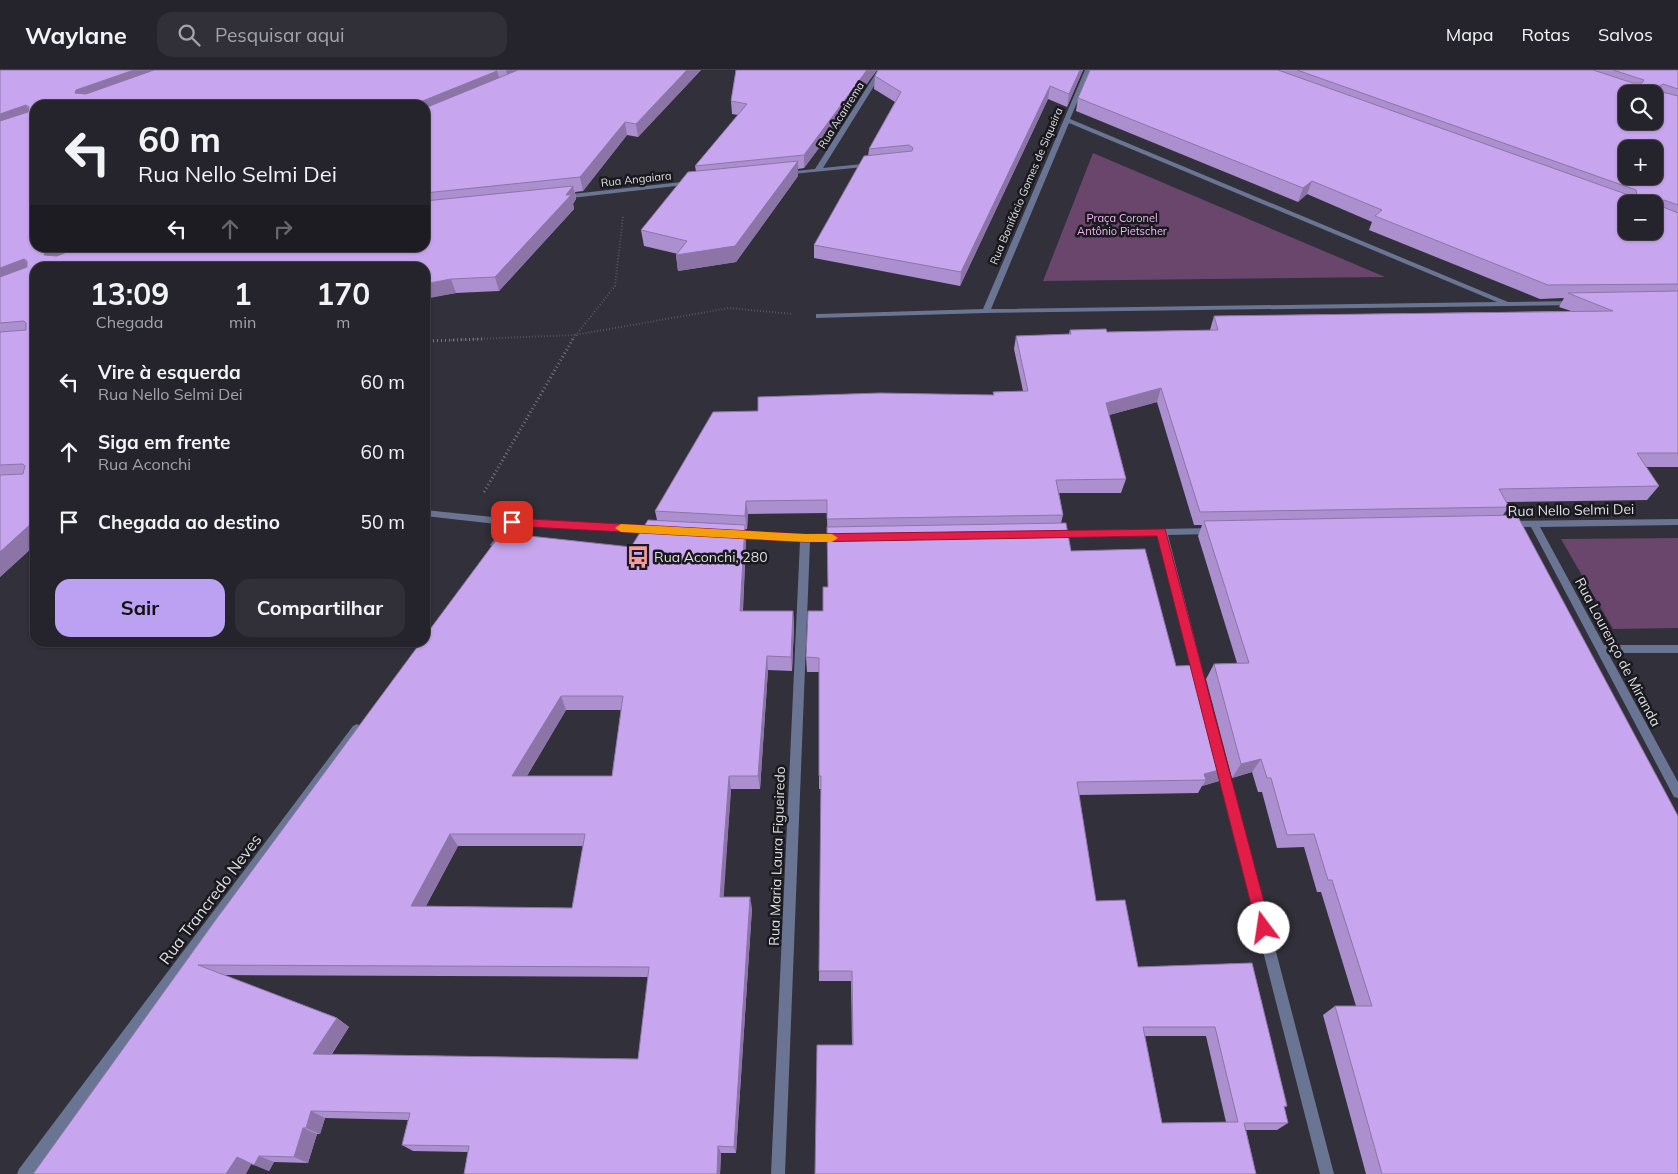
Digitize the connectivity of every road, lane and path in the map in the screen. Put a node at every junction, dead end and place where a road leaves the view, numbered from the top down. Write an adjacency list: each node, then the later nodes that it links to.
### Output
1 (880, 70): 5 (street, Rua Acarirema)
2 (1088, 70): 3 (street, Rua Bonifácio Gomes de Siqueira)
3 (1066, 120): 11 (street); 12 (street, Rua Bonifácio Gomes de Siqueira)
4 (881, 164): 5 (street)
5 (818, 170): 6 (street)
6 (774, 175)
7 (695, 183): 8 (street, Rua Angaiara)
8 (626, 190): 9 (street, Rua Angaiara); 14 (path)
9 (559, 197)
10 (1580, 302): 11 (street)
11 (1509, 304): 12 (street)
12 (986, 312): 13 (street)
13 (819, 316): 14 (path)
14 (575, 335): 15 (path); 17 (path)
15 (430, 341)
16 (430, 514): 17 (street)
17 (469, 518): 18 (street)
18 (512, 522): 22 (street); 29 (street)
19 (1678, 522): 21 (street, Rua Nello Selmi Dei)
20 (1504, 524): 21 (street, Rua Nello Selmi Dei)
21 (1534, 524): 30 (street, Rua Lourenço de Miranda)
22 (663, 530)
23 (1220, 531): 24 (street)
24 (1162, 532): 26 (street); 32 (street)
25 (720, 534): 27 (street)
26 (1043, 534)
27 (805, 538): 28 (street); 37 (street, Rua Maria Laura Figueiredo)
28 (855, 538)
29 (489, 553)
30 (1601, 649): 31 (street); 35 (street, Rua Lourenço de Miranda)
31 (1678, 649)
32 (1201, 685)
33 (362, 722): 36 (street, Rua Trancredo Neves)
34 (1218, 752): 38 (street)
35 (1678, 793)
36 (24, 1174)
37 (778, 1174)
38 (1327, 1174)

